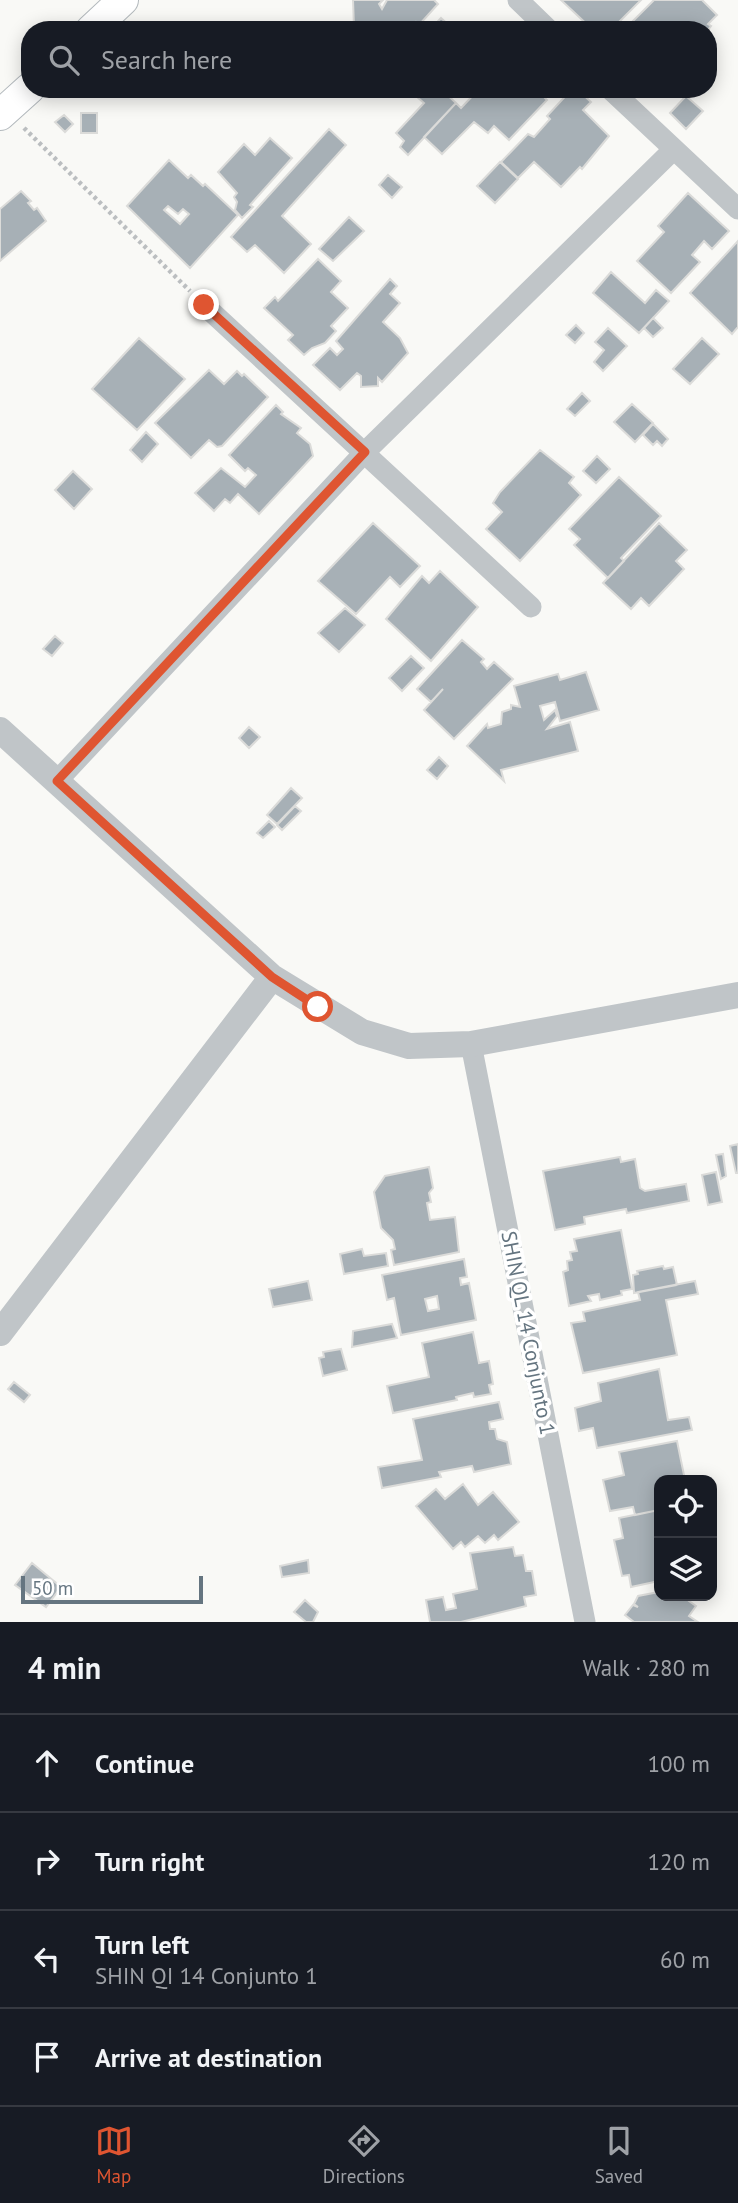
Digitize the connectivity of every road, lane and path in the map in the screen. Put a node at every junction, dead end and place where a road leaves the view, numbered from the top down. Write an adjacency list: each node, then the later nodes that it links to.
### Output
1 (123, 0): 3 (main road)
2 (519, 0): 4 (street)
3 (101, 21)
4 (540, 21)
5 (21, 96): 7 (main road)
6 (619, 98): 8 (street)
7 (3, 113): 10 (path)
8 (673, 150): 9 (street); 11 (street)
9 (738, 209)
10 (204, 305): 11 (street)
11 (365, 452): 12 (street); 14 (street)
12 (531, 607)
13 (0, 730): 14 (street)
14 (57, 781): 15 (street)
15 (272, 977): 17 (street); 18 (street)
16 (738, 995): 17 (street)
17 (471, 1044): 19 (street, SHIN QL 14 Conjunto 1)
18 (0, 1333)
19 (585, 1622)

